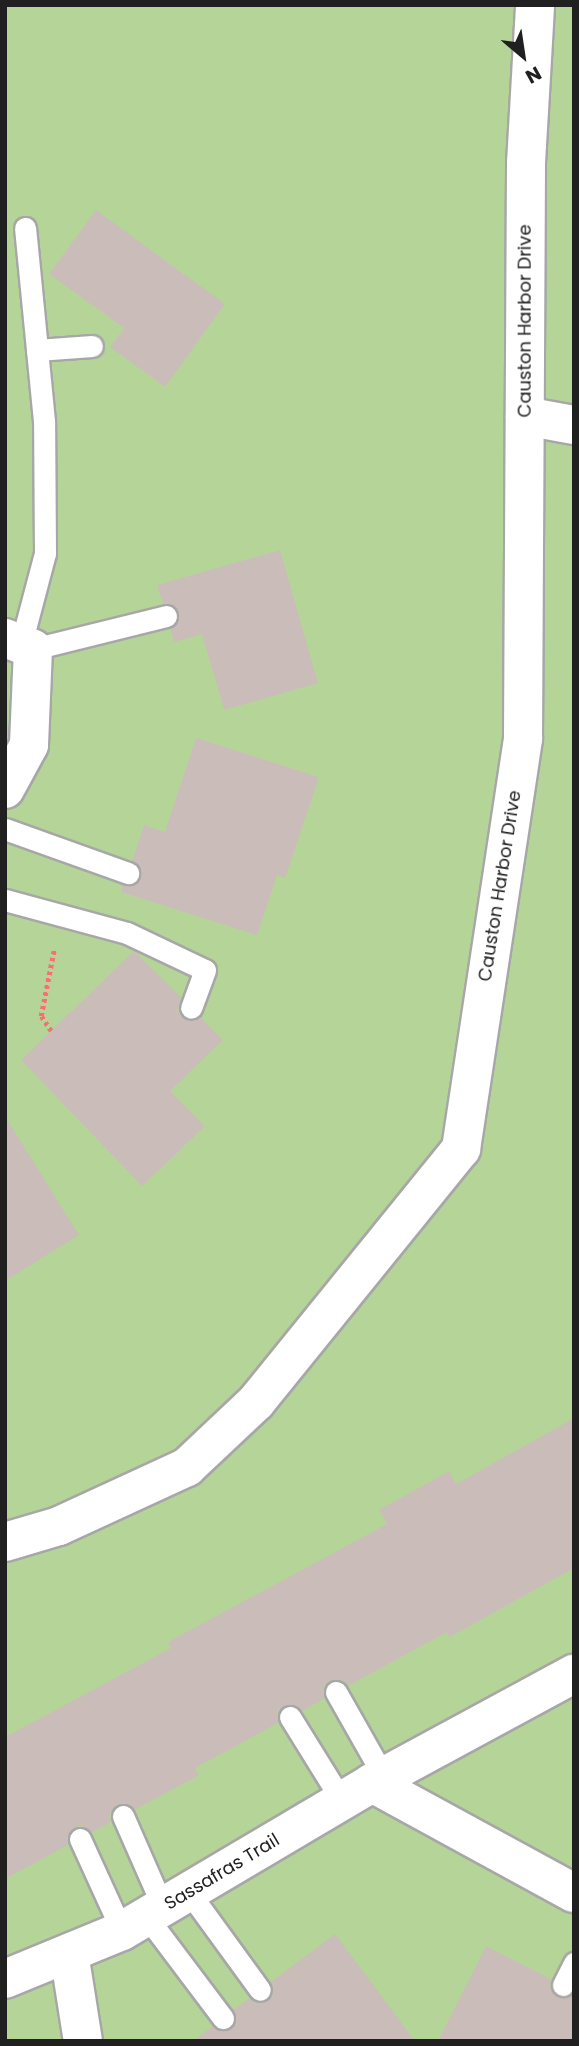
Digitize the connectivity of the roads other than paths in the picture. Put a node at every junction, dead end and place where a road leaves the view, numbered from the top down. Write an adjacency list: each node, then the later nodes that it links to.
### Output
1 (535, 5): 5 (street, Causton Harbor Drive)
2 (25, 228): 4 (lane)
3 (92, 346): 4 (lane)
4 (37, 350): 8 (lane)
5 (525, 416): 6 (street); 14 (street, Causton Harbor Drive)
6 (574, 425)
7 (166, 616): 8 (lane)
8 (20, 644): 9 (street)
9 (5, 789)
10 (5, 829): 11 (lane)
11 (128, 873)
12 (5, 900): 13 (lane)
13 (191, 1008)
14 (5, 1542)
15 (574, 1674): 18 (street, Sassafras Trail)
16 (336, 1692): 18 (lane)
17 (289, 1717): 18 (lane)
18 (366, 1787): 21 (street); 22 (street, Sassafras Trail)
19 (123, 1816): 22 (lane)
20 (80, 1839): 22 (lane)
21 (574, 1893)
22 (155, 1911): 23 (street, Sassafras Trail); 27 (lane); 28 (lane)
23 (69, 1954): 25 (street, Sassafras Trail); 29 (street)
24 (574, 1963): 26 (lane)
25 (5, 1979)
26 (563, 1985)
27 (260, 1990)
28 (223, 2018)
29 (83, 2041)

